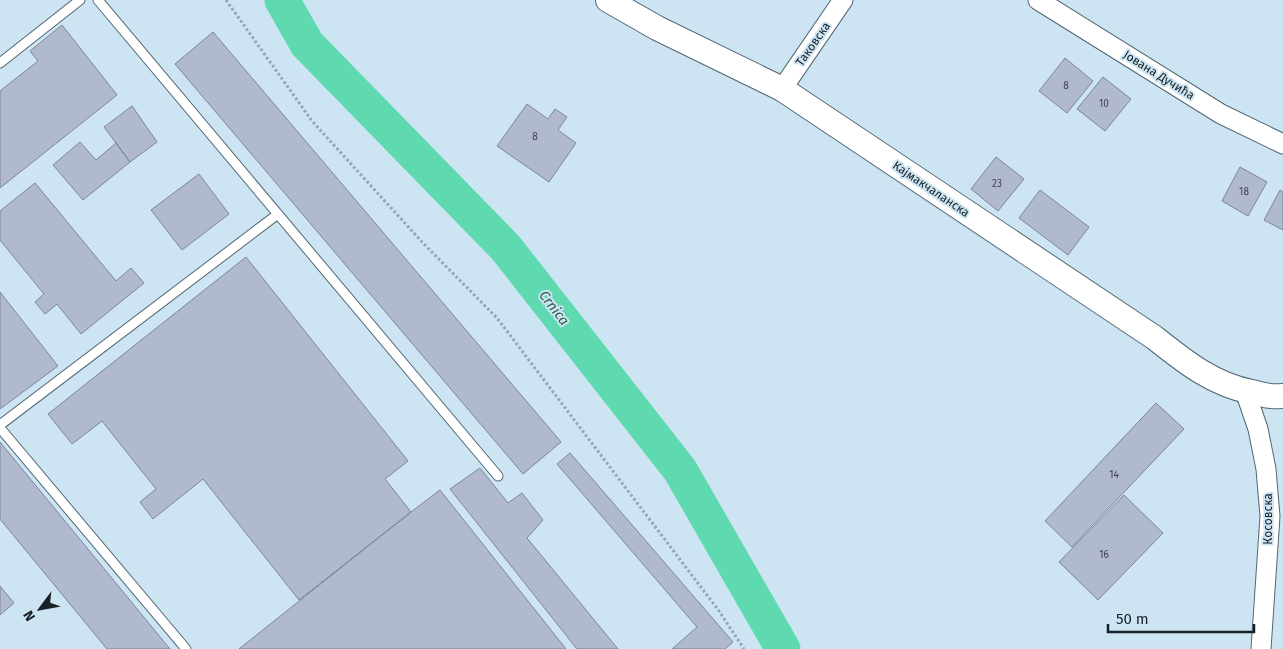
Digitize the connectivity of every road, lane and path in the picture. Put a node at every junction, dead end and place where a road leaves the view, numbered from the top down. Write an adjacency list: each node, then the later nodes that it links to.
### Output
1 (80, 0): 7 (lane)
2 (98, 0): 10 (lane)
3 (226, 0): 16 (path)
4 (608, 0): 8 (street, Кајмакчаланска)
5 (843, 0): 8 (street, Таковска)
6 (1038, 0): 9 (street, Јована Дучића)
7 (0, 63)
8 (782, 89): 11 (street, Кајмакчаланска)
9 (1283, 144)
10 (278, 214): 13 (lane); 14 (lane)
11 (1245, 391): 12 (street, Кајмакчаланска); 17 (street, Косовска)
12 (1283, 396)
13 (0, 427): 15 (lane)
14 (498, 476)
15 (186, 649)
16 (744, 649)
17 (1261, 649)

